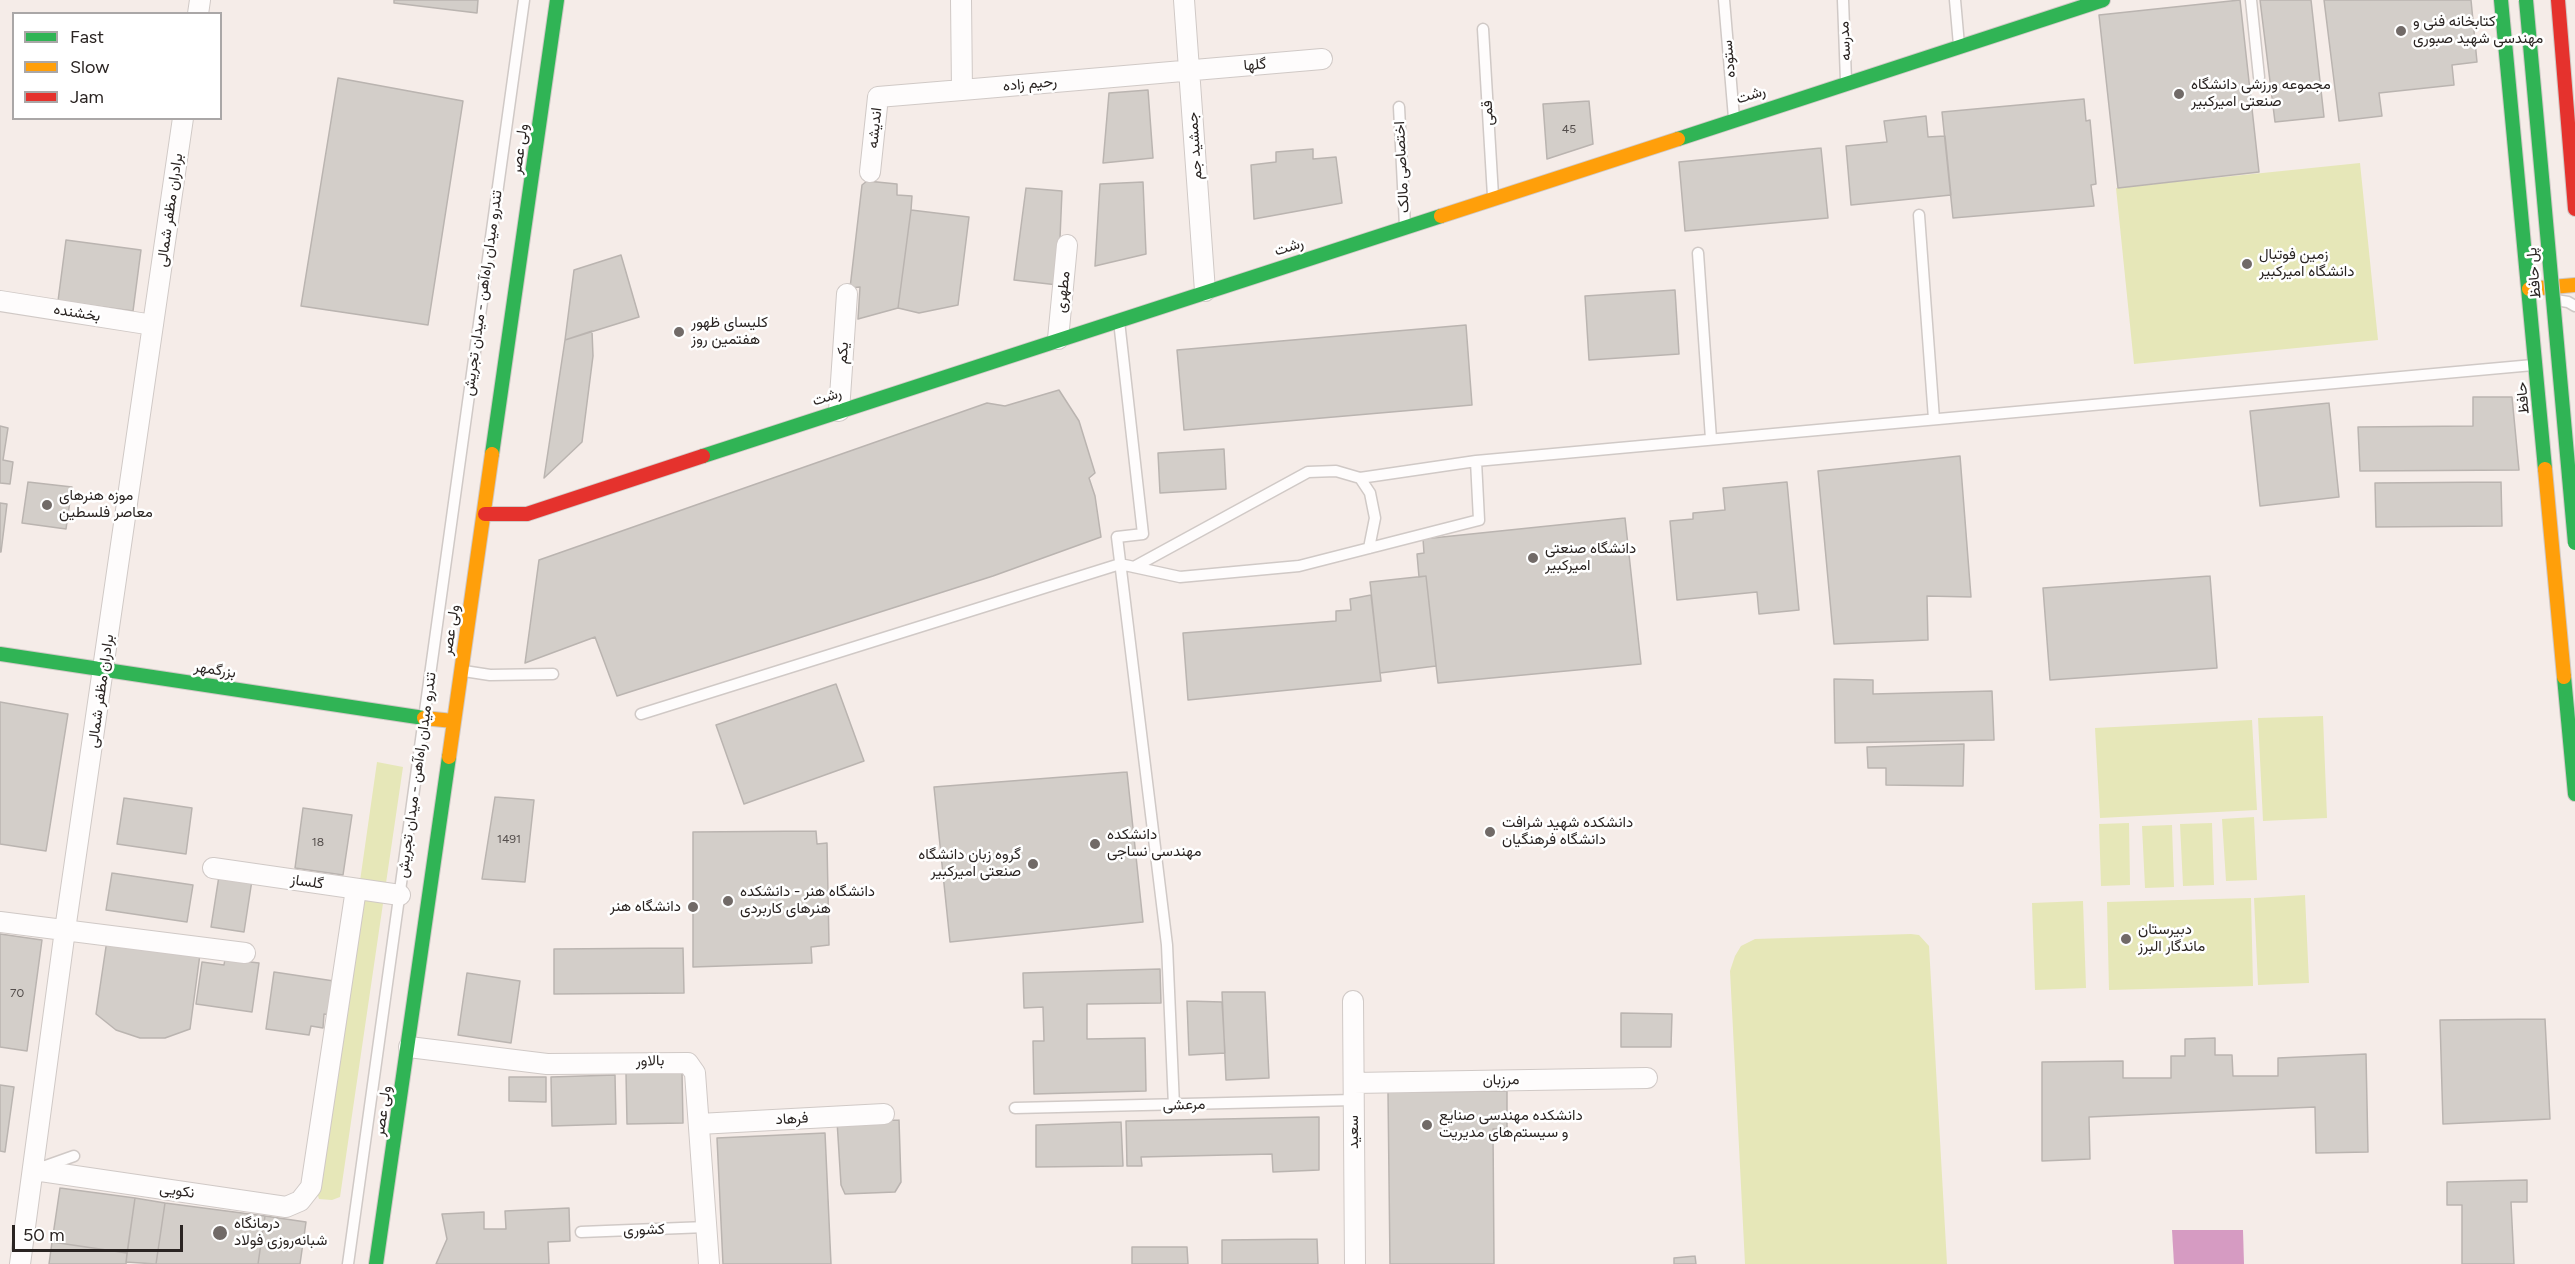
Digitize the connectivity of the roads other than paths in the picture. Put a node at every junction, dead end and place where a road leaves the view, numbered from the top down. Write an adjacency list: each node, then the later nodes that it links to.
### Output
1 (524, 0): 56 (lane, تندرو میدان راه‌آهن - میدان تجریش)
2 (557, 0): 46 (main road, ولی عصر)
3 (961, 0): 19 (street)
4 (1184, 0): 16 (street, جمشید جم)
5 (1724, 0): 21 (lane, ستوده)
6 (1842, 0): 18 (lane, مدرسه)
7 (1955, 0): 14 (lane)
8 (2103, 0): 14 (main road, رشت)
9 (2251, 0): 17 (lane)
10 (2501, 0): 31 (main road, حافظ)
11 (2526, 0): 47 (main road, پل حافظ, bridge)
12 (2558, 0): 25 (main road)
13 (1483, 29): 24 (lane, قمی)
14 (1959, 46): 18 (main road, رشت)
15 (1322, 58): 16 (street, گلها)
16 (1189, 71): 19 (street, رحیم زاده); 32 (street, جمشید جم)
17 (2259, 77)
18 (1846, 82): 21 (main road, رشت)
19 (962, 90): 23 (street, اندیشه)
20 (1399, 107): 27 (lane, اختصاصی مالک)
21 (1734, 118): 24 (main road, رشت)
22 (183, 120): 37 (street, برادران مظفر شمالی)
23 (870, 172)
24 (1493, 198): 27 (main road, رشت)
25 (2575, 209)
26 (1919, 215): 42 (lane)
27 (1405, 226): 32 (main road, رشت)
28 (1067, 245): 39 (street, مطهری)
29 (1698, 254): 43 (lane)
30 (2575, 285): 31 (main road)
31 (2529, 289): 38 (main road, حافظ)
32 (1205, 291): 36 (main road, رشت)
33 (847, 294): 41 (street, یکم)
34 (0, 301): 37 (street, بخشنده)
35 (2575, 306): 38 (lane)
36 (1119, 319): 39 (main road, رشت); 49 (lane)
37 (153, 325): 52 (street, برادران مظفر شمالی)
38 (2533, 327): 40 (main road, حافظ)
39 (1058, 339): 41 (main road, رشت)
40 (2536, 365): 42 (lane); 58 (main road, حافظ)
41 (839, 411): 46 (main road, رشت)
42 (1934, 419): 43 (lane)
43 (1711, 439): 44 (lane)
44 (1476, 461): 45 (lane); 48 (lane)
45 (1360, 477): 48 (lane); 50 (lane)
46 (485, 514): 53 (main road, ولی عصر)
47 (2575, 543)
48 (1369, 548): 50 (lane)
49 (1120, 564): 50 (lane); 55 (lane); 69 (lane)
50 (1134, 567)
51 (0, 654): 52 (main road, بزرگمهر)
52 (104, 669): 56 (main road, بزرگمهر); 63 (street, برادران مظفر شمالی)
53 (461, 671): 54 (lane); 57 (main road, ولی عصر)
54 (553, 674)
55 (641, 714)
56 (424, 718): 57 (main road, بزرگمهر); 61 (lane, تندرو میدان راه‌آهن - میدان تجریش)
57 (453, 721): 66 (main road, ولی عصر)
58 (2575, 794)
59 (213, 868): 60 (street, گلساز)
60 (356, 889): 61 (street, گلساز); 74 (street, نکویی)
61 (400, 895): 78 (lane, تندرو میدان راه‌آهن - میدان تجریش)
62 (0, 922): 63 (street)
63 (65, 930): 64 (street); 74 (street, برادران مظفر شمالی)
64 (245, 953)
65 (1353, 1000): 68 (street, سعید)
66 (409, 1047): 72 (street, بالاور); 79 (main road, ولی عصر)
67 (1647, 1078): 68 (street, مرزبان)
68 (1354, 1091): 69 (lane, مرعشی); 81 (street, سعید)
69 (1174, 1106): 70 (lane, مرعشی)
70 (1015, 1108)
71 (884, 1114): 72 (street, فرهاد)
72 (699, 1124): 75 (street, بالاور)
73 (74, 1156): 74 (lane)
74 (34, 1170): 77 (street, برادران مظفر شمالی)
75 (706, 1227): 76 (lane, کشوری); 80 (street, بالاور)
76 (581, 1233)
77 (20, 1264)
78 (348, 1264)
79 (376, 1264)
80 (708, 1264)
81 (1355, 1264)

